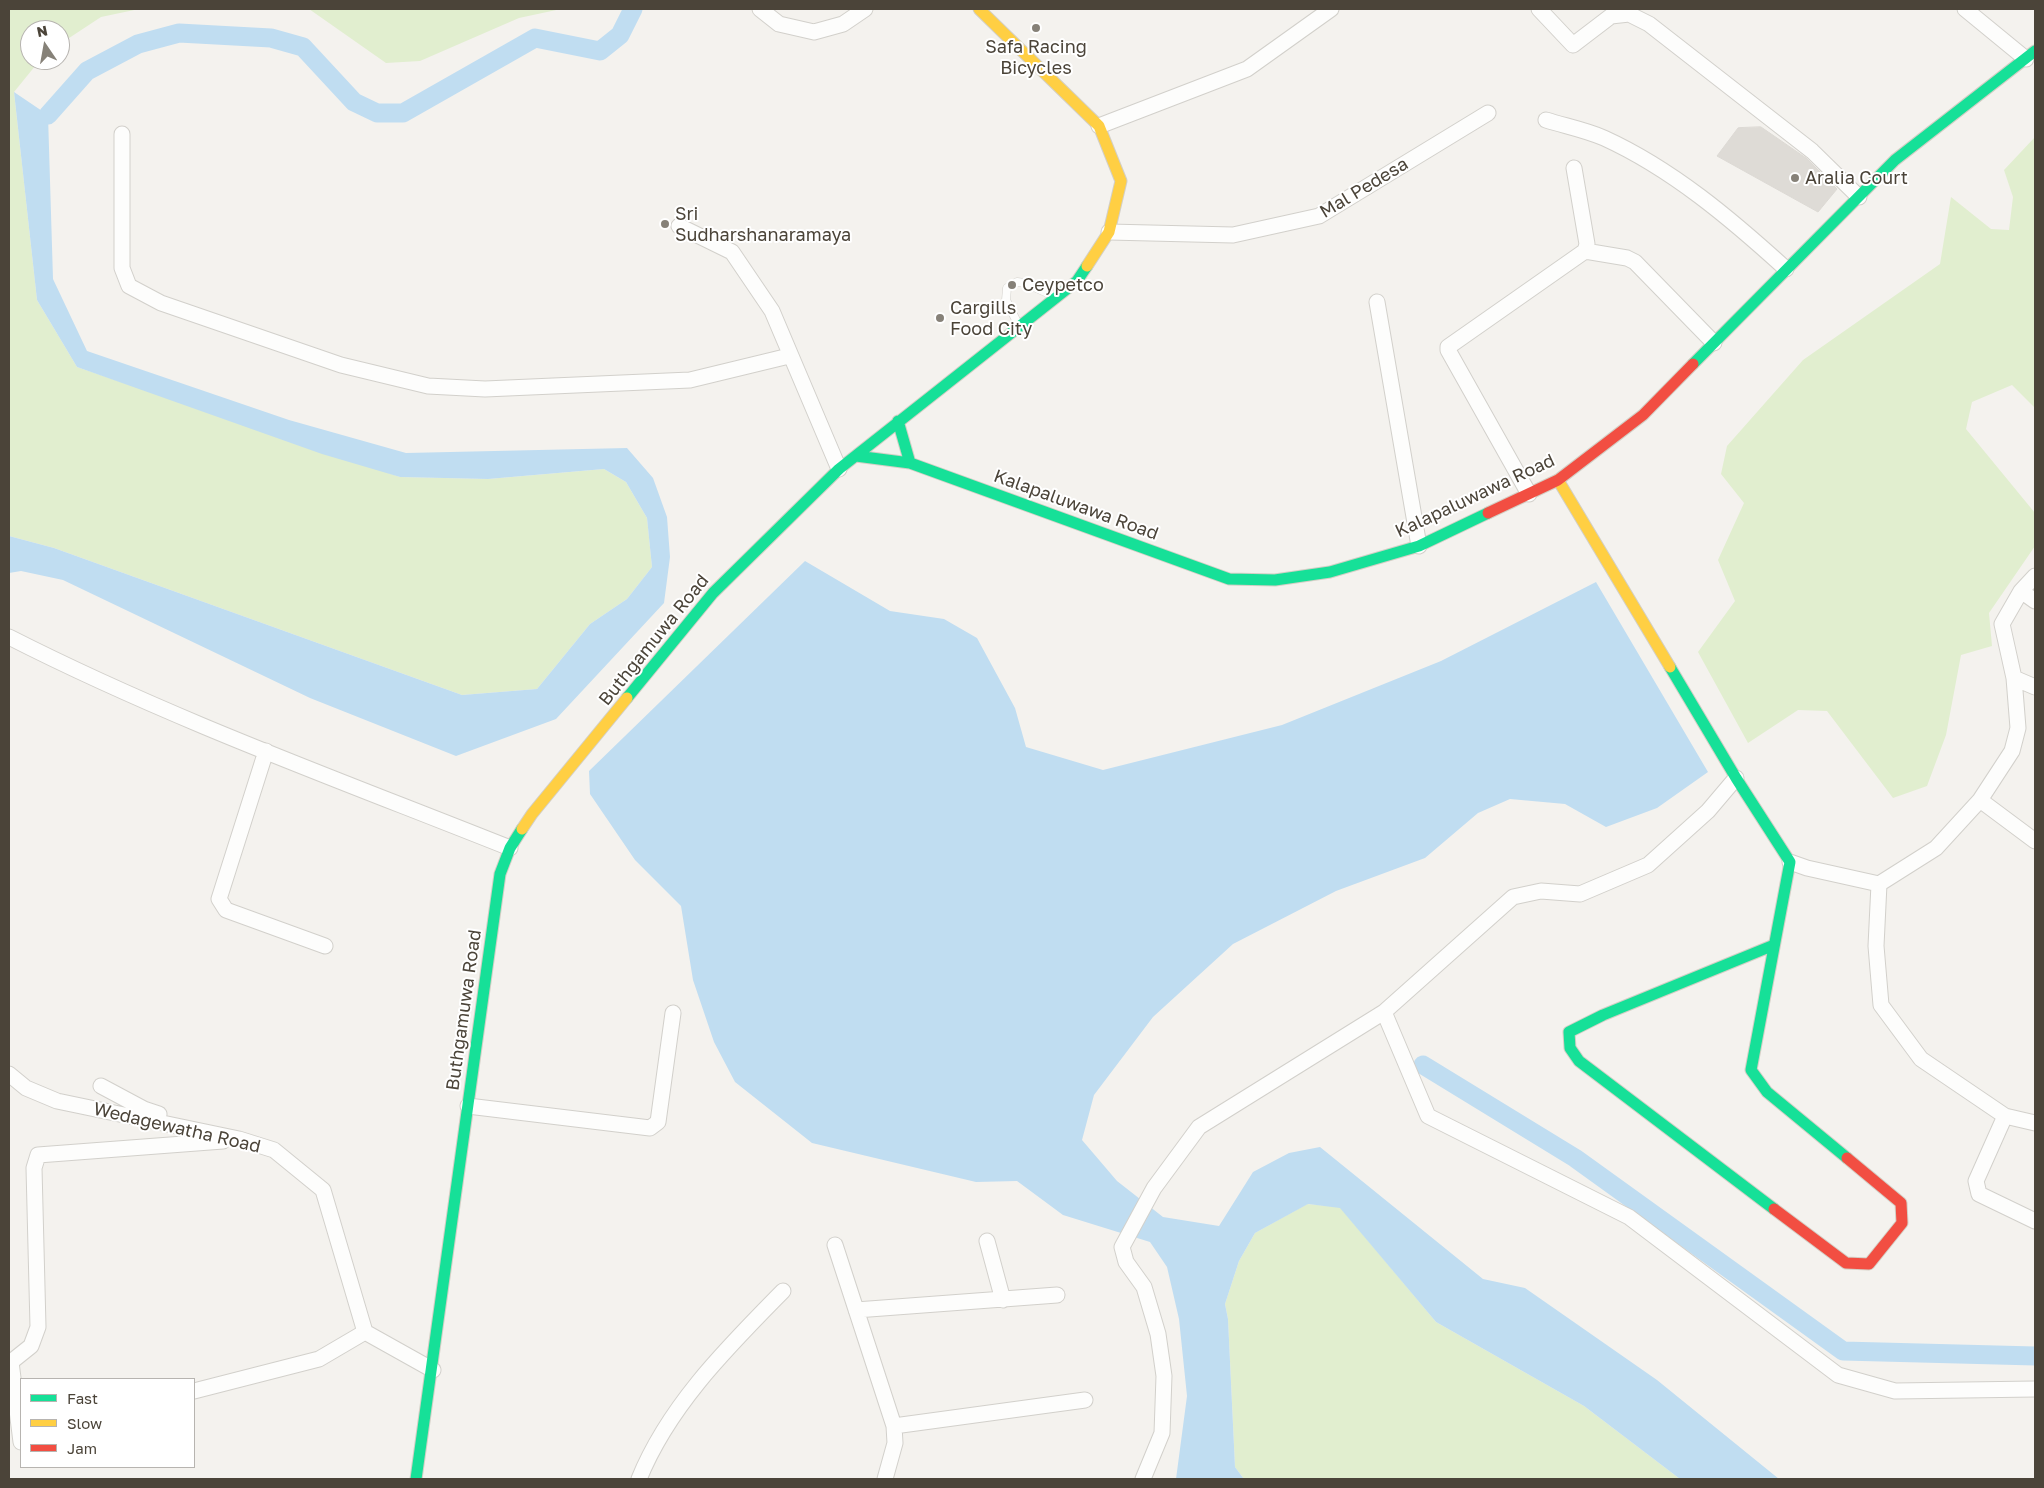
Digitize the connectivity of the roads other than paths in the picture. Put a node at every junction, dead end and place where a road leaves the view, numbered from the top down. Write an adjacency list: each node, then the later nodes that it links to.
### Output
1 (760, 9): 2 (street)
2 (866, 9)
3 (978, 9): 10 (street, Buthgamuwa Road)
4 (1331, 9): 10 (street)
5 (1539, 9): 13 (street)
6 (1965, 9): 7 (street)
7 (2030, 55): 13 (street, Kalapaluwawa Road)
8 (1488, 113): 15 (street, Mal Pedesa)
9 (1546, 120): 17 (street)
10 (1099, 126): 15 (street, Buthgamuwa Road)
11 (122, 134): 22 (street)
12 (1574, 168): 16 (street)
13 (1859, 196): 17 (street, Kalapaluwawa Road)
14 (679, 226): 22 (street)
15 (1110, 232): 18 (street, Buthgamuwa Road)
16 (1585, 251): 21 (street); 28 (street)
17 (1786, 269): 21 (street, Kalapaluwawa Road)
18 (1056, 297): 20 (street, Buthgamuwa Road); 20 (lane)
19 (1377, 302): 29 (street)
20 (1019, 325): 23 (street, Buthgamuwa Road)
21 (1714, 343): 27 (street, Kalapaluwawa Road)
22 (789, 356): 26 (street)
23 (898, 421): 24 (street, Buthgamuwa Road); 25 (street)
24 (856, 456): 25 (street, Kalapaluwawa Road); 26 (street, Buthgamuwa Road)
25 (910, 463): 29 (street, Kalapaluwawa Road)
26 (839, 469): 40 (street, Buthgamuwa Road)
27 (1558, 480): 28 (street, Kalapaluwawa Road); 37 (street)
28 (1529, 494): 29 (street, Kalapaluwawa Road)
29 (1419, 546)
30 (2035, 576): 31 (street)
31 (2021, 591): 32 (street); 34 (street)
32 (2035, 601)
33 (9, 637): 36 (street)
34 (2014, 678): 35 (street); 38 (street)
35 (2035, 687)
36 (266, 750): 40 (street); 43 (street)
37 (1736, 778): 41 (street); 45 (street)
38 (1980, 800): 39 (street); 42 (street)
39 (2035, 841)
40 (510, 848): 49 (street, Buthgamuwa Road)
41 (1790, 862): 42 (street); 44 (street)
42 (1879, 884): 50 (street)
43 (325, 946)
44 (1774, 946): 44 (street)
45 (1384, 1012): 62 (street); 70 (street)
46 (673, 1013): 49 (street)
47 (9, 1074): 52 (street, Wedagewatha Road)
48 (101, 1086): 52 (street)
49 (468, 1106): 61 (street, Buthgamuwa Road)
50 (2005, 1116): 51 (street); 53 (street)
51 (2035, 1123)
52 (239, 1140): 60 (street, Wedagewatha Road); 66 (street)
53 (2035, 1221)
54 (987, 1241): 58 (street)
55 (835, 1245): 59 (street)
56 (783, 1291): 68 (street)
57 (1057, 1295): 58 (street)
58 (1003, 1300): 59 (street)
59 (856, 1310): 65 (street)
60 (365, 1332): 61 (street); 63 (street)
61 (433, 1370): 67 (street, Buthgamuwa Road)
62 (2035, 1389)
63 (195, 1391)
64 (1085, 1400): 65 (street)
65 (894, 1426): 69 (street)
66 (20, 1434)
67 (416, 1479)
68 (640, 1479)
69 (885, 1479)
70 (1143, 1479)

